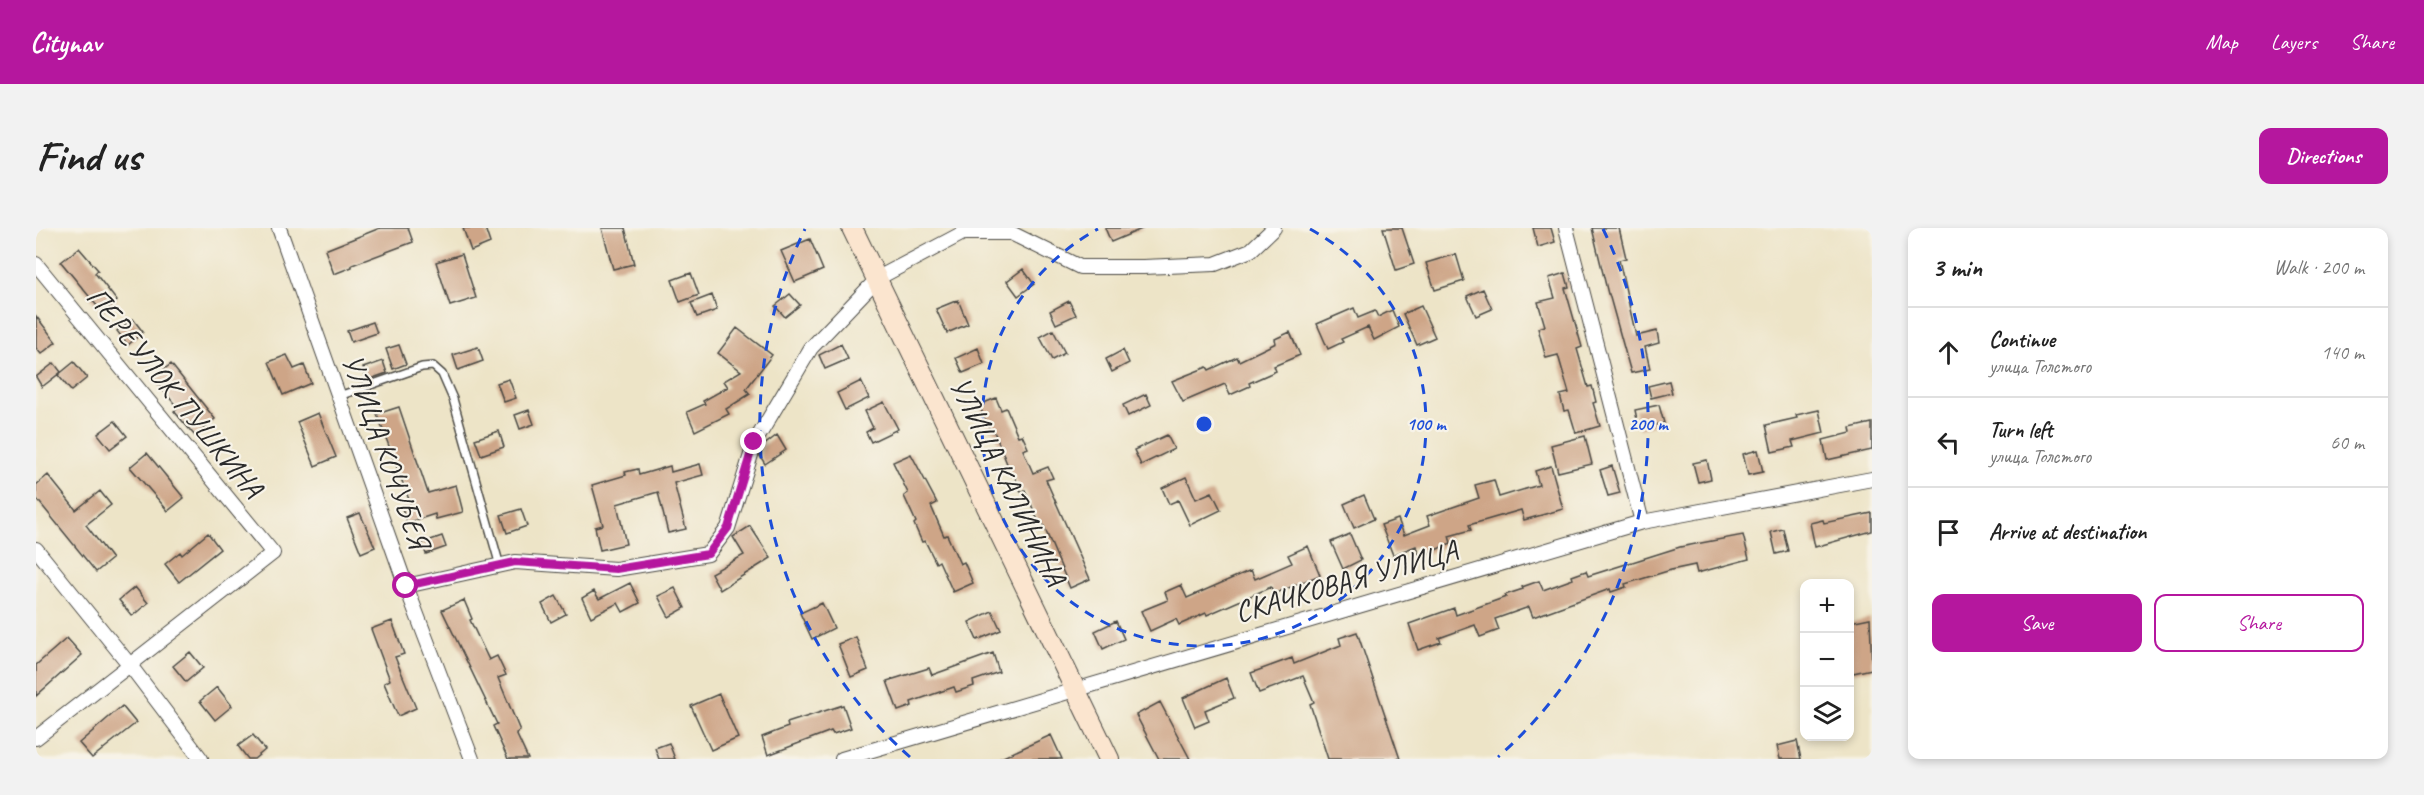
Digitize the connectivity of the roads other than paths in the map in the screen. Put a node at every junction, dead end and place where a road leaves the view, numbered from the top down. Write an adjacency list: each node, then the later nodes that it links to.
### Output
1 (852, 228): 6 (main road, УЛИЦА КАЛИНИНА)
2 (1275, 228): 6 (street)
3 (1566, 228): 9 (street)
4 (283, 229): 7 (street, УЛИЦА КОЧУБЕЯ)
5 (36, 264): 13 (street, ПЕРЕУЛОК ПУШКИНА)
6 (878, 278): 11 (street); 14 (main road, УЛИЦА КАЛИНИНА)
7 (338, 396): 11 (lane); 12 (street, УЛИЦА КОЧУБЕЯ)
8 (1872, 479): 9 (street, СКАЧКОВАЯ УЛИЦА)
9 (1642, 522): 14 (street, СКАЧКОВАЯ УЛИЦА)
10 (36, 549): 13 (street)
11 (500, 566): 12 (street)
12 (406, 586): 17 (street, УЛИЦА КОЧУБЕЯ)
13 (129, 664): 15 (street); 16 (street)
14 (1074, 689): 18 (street, СКАЧКОВАЯ УЛИЦА); 19 (main road, УЛИЦА КАЛИНИНА)
15 (36, 738)
16 (201, 759)
17 (472, 759)
18 (842, 759)
19 (1109, 759)

